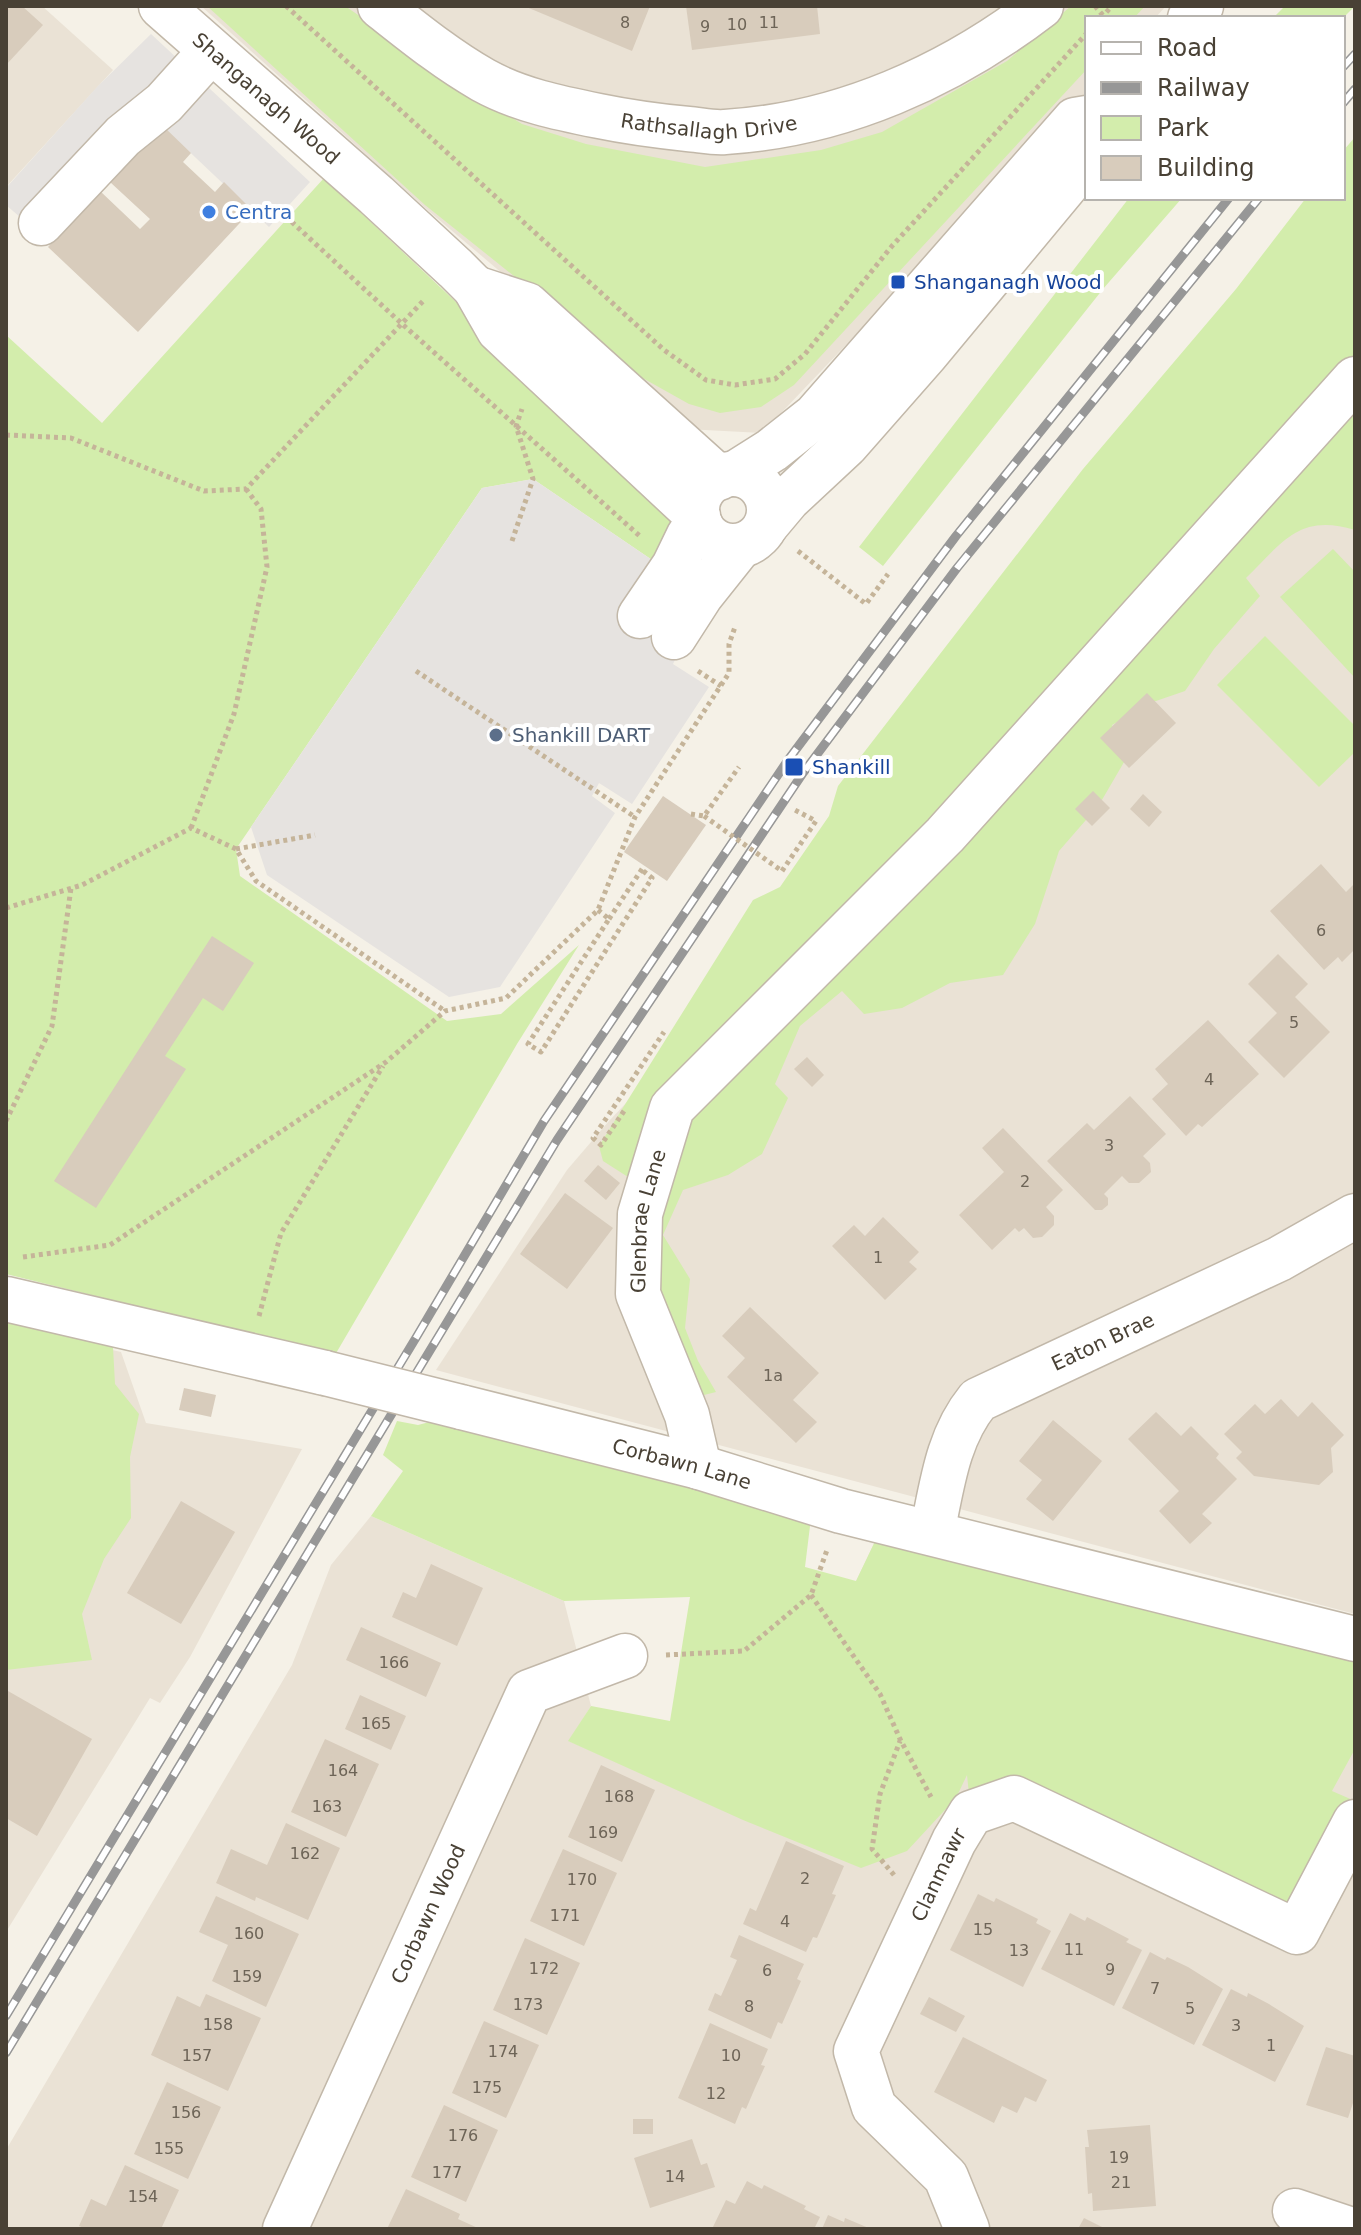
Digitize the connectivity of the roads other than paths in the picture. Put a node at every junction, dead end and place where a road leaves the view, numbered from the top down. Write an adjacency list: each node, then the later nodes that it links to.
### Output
1 (161, 6): 4 (street, Shanganagh Wood)
2 (380, 6): 3 (street, Rathsallagh Drive)
3 (1041, 6)
4 (210, 52): 7 (street); 8 (street, Shanganagh Wood)
5 (1085, 118): 10 (street)
6 (1085, 162): 12 (street)
7 (41, 223)
8 (475, 288): 10 (street, Shanganagh Wood); 11 (street, Shanganagh Wood)
9 (1355, 379): 15 (street, Glenbrae Lane)
10 (727, 476): 11 (street); 12 (street, Shanganagh Wood)
11 (699, 521): 12 (street, Shanganagh Wood); 12 (street)
12 (778, 544)
13 (1355, 1216): 16 (street, Eaton Brae)
14 (6, 1299): 15 (street, Corbawn Lane, bridge)
15 (699, 1467): 16 (street, Corbawn Lane)
16 (932, 1533): 17 (street, Corbawn Lane)
17 (1355, 1639)
18 (625, 1656): 21 (street, Corbawn Wood)
19 (1355, 1822): 22 (street, Clanmawr)
20 (1295, 2211): 23 (street)
21 (285, 2229)
22 (967, 2229)
23 (1349, 2229)

